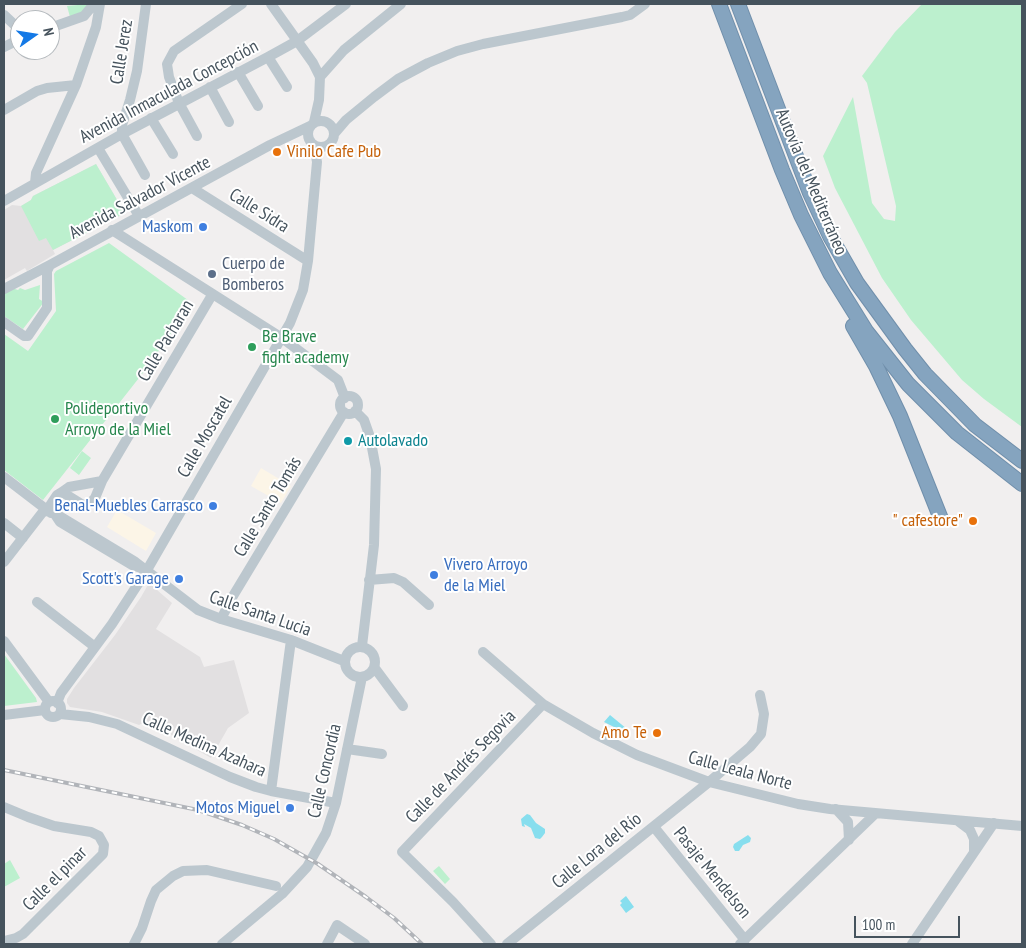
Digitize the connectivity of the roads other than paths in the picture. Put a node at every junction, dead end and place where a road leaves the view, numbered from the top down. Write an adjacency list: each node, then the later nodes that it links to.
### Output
1 (94, 4): 11 (street)
2 (100, 4): 16 (street)
3 (146, 4): 28 (street, Calle Jerez)
4 (242, 4): 20 (street)
5 (271, 4): 12 (street)
6 (346, 4): 12 (street, Avenida Inmaculada Concepción)
7 (401, 4): 15 (street)
8 (645, 4): 22 (street)
9 (720, 4): 43 (highway, Autovía del Mediterráneo)
10 (738, 4): 48 (highway, Autovía del Mediterráneo)
11 (60, 24)
12 (297, 41): 13 (street, Avenida Inmaculada Concepción); 15 (street)
13 (268, 57): 14 (street, Avenida Inmaculada Concepción); 18 (street)
14 (238, 72): 17 (street, Avenida Inmaculada Concepción); 21 (street)
15 (320, 76): 19 (street)
16 (76, 85): 23 (street); 36 (street)
17 (210, 87): 20 (street, Avenida Inmaculada Concepción); 26 (street)
18 (286, 87)
19 (319, 100): 25 (street); 27 (street)
20 (179, 102): 24 (street, Avenida Inmaculada Concepción); 30 (street)
21 (258, 106)
22 (359, 108): 25 (street); 29 (street)
23 (4, 110)
24 (151, 118): 28 (street, Avenida Inmaculada Concepción); 34 (street)
25 (326, 121): 27 (street); 29 (street)
26 (229, 122)
27 (312, 124): 31 (street, Avenida Salvador Vicente); 32 (street)
28 (122, 134): 33 (street, Avenida Inmaculada Concepción); 35 (street)
29 (334, 134): 32 (street)
30 (197, 136)
31 (291, 136): 32 (street); 37 (street, Avenida Salvador Vicente)
32 (316, 144): 41 (street, Calle Moscatel)
33 (98, 148): 36 (street, Avenida Inmaculada Concepción); 39 (street)
34 (173, 154)
35 (145, 175)
36 (35, 183): 38 (street, Avenida Inmaculada Concepción)
37 (192, 188): 39 (street, Avenida Salvador Vicente); 41 (street, Calle Sidra)
38 (4, 201)
39 (139, 216): 40 (street, Avenida Salvador Vicente)
40 (112, 230): 42 (street, Avenida Salvador Vicente); 45 (street)
41 (308, 261): 47 (street, Calle Moscatel)
42 (50, 265): 44 (street, Avenida Salvador Vicente); 46 (street)
43 (830, 273): 55 (highway, Autovía del Mediterráneo); 58 (highway)
44 (5, 288)
45 (212, 296): 47 (street); 54 (street, Calle Pacharan)
46 (4, 322)
47 (282, 338): 49 (street); 62 (street, Calle Moscatel)
48 (946, 396): 51 (highway); 52 (highway, Autovía del Mediterráneo)
49 (345, 398): 50 (street); 50 (street)
50 (350, 412): 63 (street); 66 (street, Calle Santo Tomás)
51 (1022, 451)
52 (1022, 461)
53 (4, 477): 57 (street, Calle Santa Lucia)
54 (102, 481): 56 (street); 56 (street, Calle Pacharan)
55 (1022, 484)
56 (62, 492): 57 (street)
57 (51, 513): 60 (street); 62 (street, Calle Santa Lucia)
58 (941, 519)
59 (4, 523): 60 (street)
60 (23, 538): 61 (street)
61 (4, 562)
62 (147, 570): 66 (street, Calle Santa Lucia); 70 (street, Calle Moscatel)
63 (369, 580): 65 (street); 69 (street)
64 (37, 602): 70 (street)
65 (429, 605)
66 (221, 619): 67 (street, Calle Santa Lucia)
67 (291, 640): 72 (street, Calle Santa Lucia); 84 (street)
68 (4, 641): 77 (street)
69 (362, 646): 72 (street); 73 (street)
70 (95, 647): 77 (street, Calle Moscatel)
71 (483, 652): 76 (street, Calle Leala Norte)
72 (344, 661): 74 (street)
73 (374, 667): 74 (street); 78 (street)
74 (362, 677): 81 (street, Calle Concordia)
75 (760, 695): 83 (street, Calle Lora del Río)
76 (544, 704): 83 (street, Calle Leala Norte); 102 (street, Calle de Andrés Segovia)
77 (50, 705): 79 (street); 79 (street, Calle Medina Azahara); 80 (street)
78 (403, 706)
79 (60, 714): 84 (street, Calle Medina Azahara)
80 (4, 715)
81 (348, 749): 82 (street); 85 (street, Calle Concordia)
82 (382, 754)
83 (709, 782): 87 (street, Calle Leala Norte); 92 (street, Calle Lora del Río)
84 (271, 791): 85 (street, Calle Medina Azahara)
85 (336, 803): 99 (street, Calle Concordia)
86 (4, 807): 96 (street, Calle el pinar)
87 (836, 810): 88 (street, Calle Leala Norte); 93 (street)
88 (875, 814): 89 (street, Calle Leala Norte); 93 (street)
89 (957, 820): 90 (street, Calle Leala Norte); 94 (street)
90 (994, 823): 91 (street, Calle Leala Norte); 94 (street)
91 (1022, 826)
92 (654, 827): 97 (street, Pasaje Mendelson); 103 (street, Calle Lora del Río)
93 (849, 840): 97 (street)
94 (974, 851): 104 (street)
95 (276, 886): 98 (street)
96 (4, 942)
97 (742, 942)
98 (134, 944)
99 (222, 944)
100 (327, 944): 101 (street)
101 (365, 944)
102 (491, 944)
103 (507, 944)
104 (912, 944)

